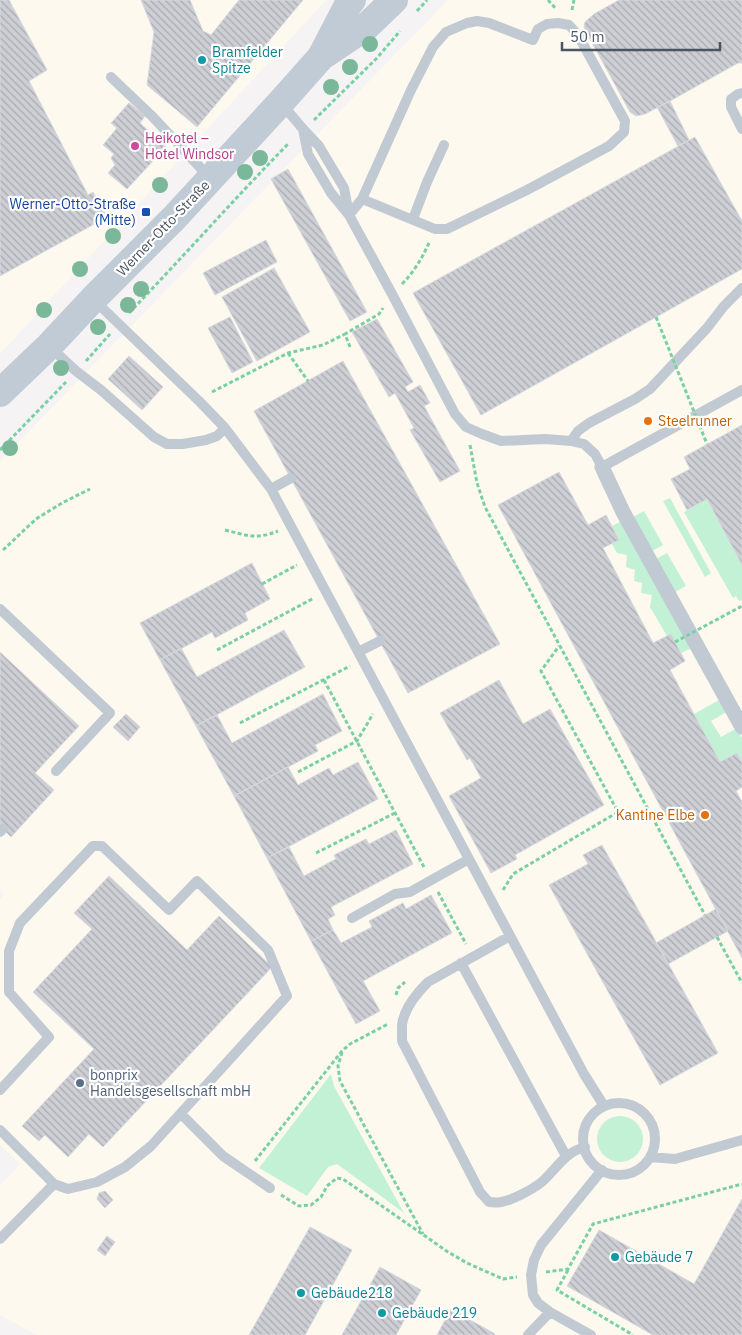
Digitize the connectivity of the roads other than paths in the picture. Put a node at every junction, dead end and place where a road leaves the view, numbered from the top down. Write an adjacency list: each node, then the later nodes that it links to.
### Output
1 (352, 0): 3 (main road, Werner-Otto-Straße)
2 (405, 6): 3 (main road, Werner-Otto-Straße)
3 (321, 57): 6 (main road, Werner-Otto-Straße)
4 (111, 77): 9 (lane)
5 (742, 93): 7 (lane)
6 (281, 102): 9 (main road, Werner-Otto-Straße); 11 (lane)
7 (742, 129)
8 (444, 145): 12 (lane)
9 (211, 179): 14 (main road, Werner-Otto-Straße)
10 (362, 199): 11 (lane); 12 (lane); 12 (lane)
11 (349, 215): 19 (lane)
12 (413, 219)
13 (742, 288): 19 (lane)
14 (94, 299): 15 (main road, Werner-Otto-Straße); 18 (lane)
15 (50, 346): 17 (main road, Werner-Otto-Straße); 18 (lane)
16 (742, 390): 20 (lane)
17 (0, 393)
18 (225, 428): 22 (lane)
19 (571, 441): 20 (lane)
20 (602, 466): 26 (street)
21 (291, 478): 22 (lane)
22 (270, 489): 25 (lane)
23 (0, 609): 27 (lane)
24 (380, 641): 25 (lane)
25 (360, 656): 28 (lane)
26 (742, 727)
27 (56, 771)
28 (469, 859): 29 (lane); 30 (lane)
29 (352, 918)
30 (510, 936): 31 (lane); 33 (lane)
31 (461, 963): 38 (lane); 38 (lane)
32 (0, 1090): 34 (lane)
33 (604, 1106): 37 (lane); 39 (lane)
34 (181, 1114): 41 (lane); 42 (lane)
35 (0, 1130): 41 (lane)
36 (742, 1140): 39 (lane)
37 (585, 1147): 38 (lane); 40 (lane)
38 (566, 1156)
39 (650, 1157): 40 (lane)
40 (602, 1170): 44 (lane)
41 (54, 1184): 43 (lane)
42 (270, 1188)
43 (0, 1239)
44 (550, 1312): 45 (lane); 46 (lane)
45 (528, 1335)
46 (591, 1335)

